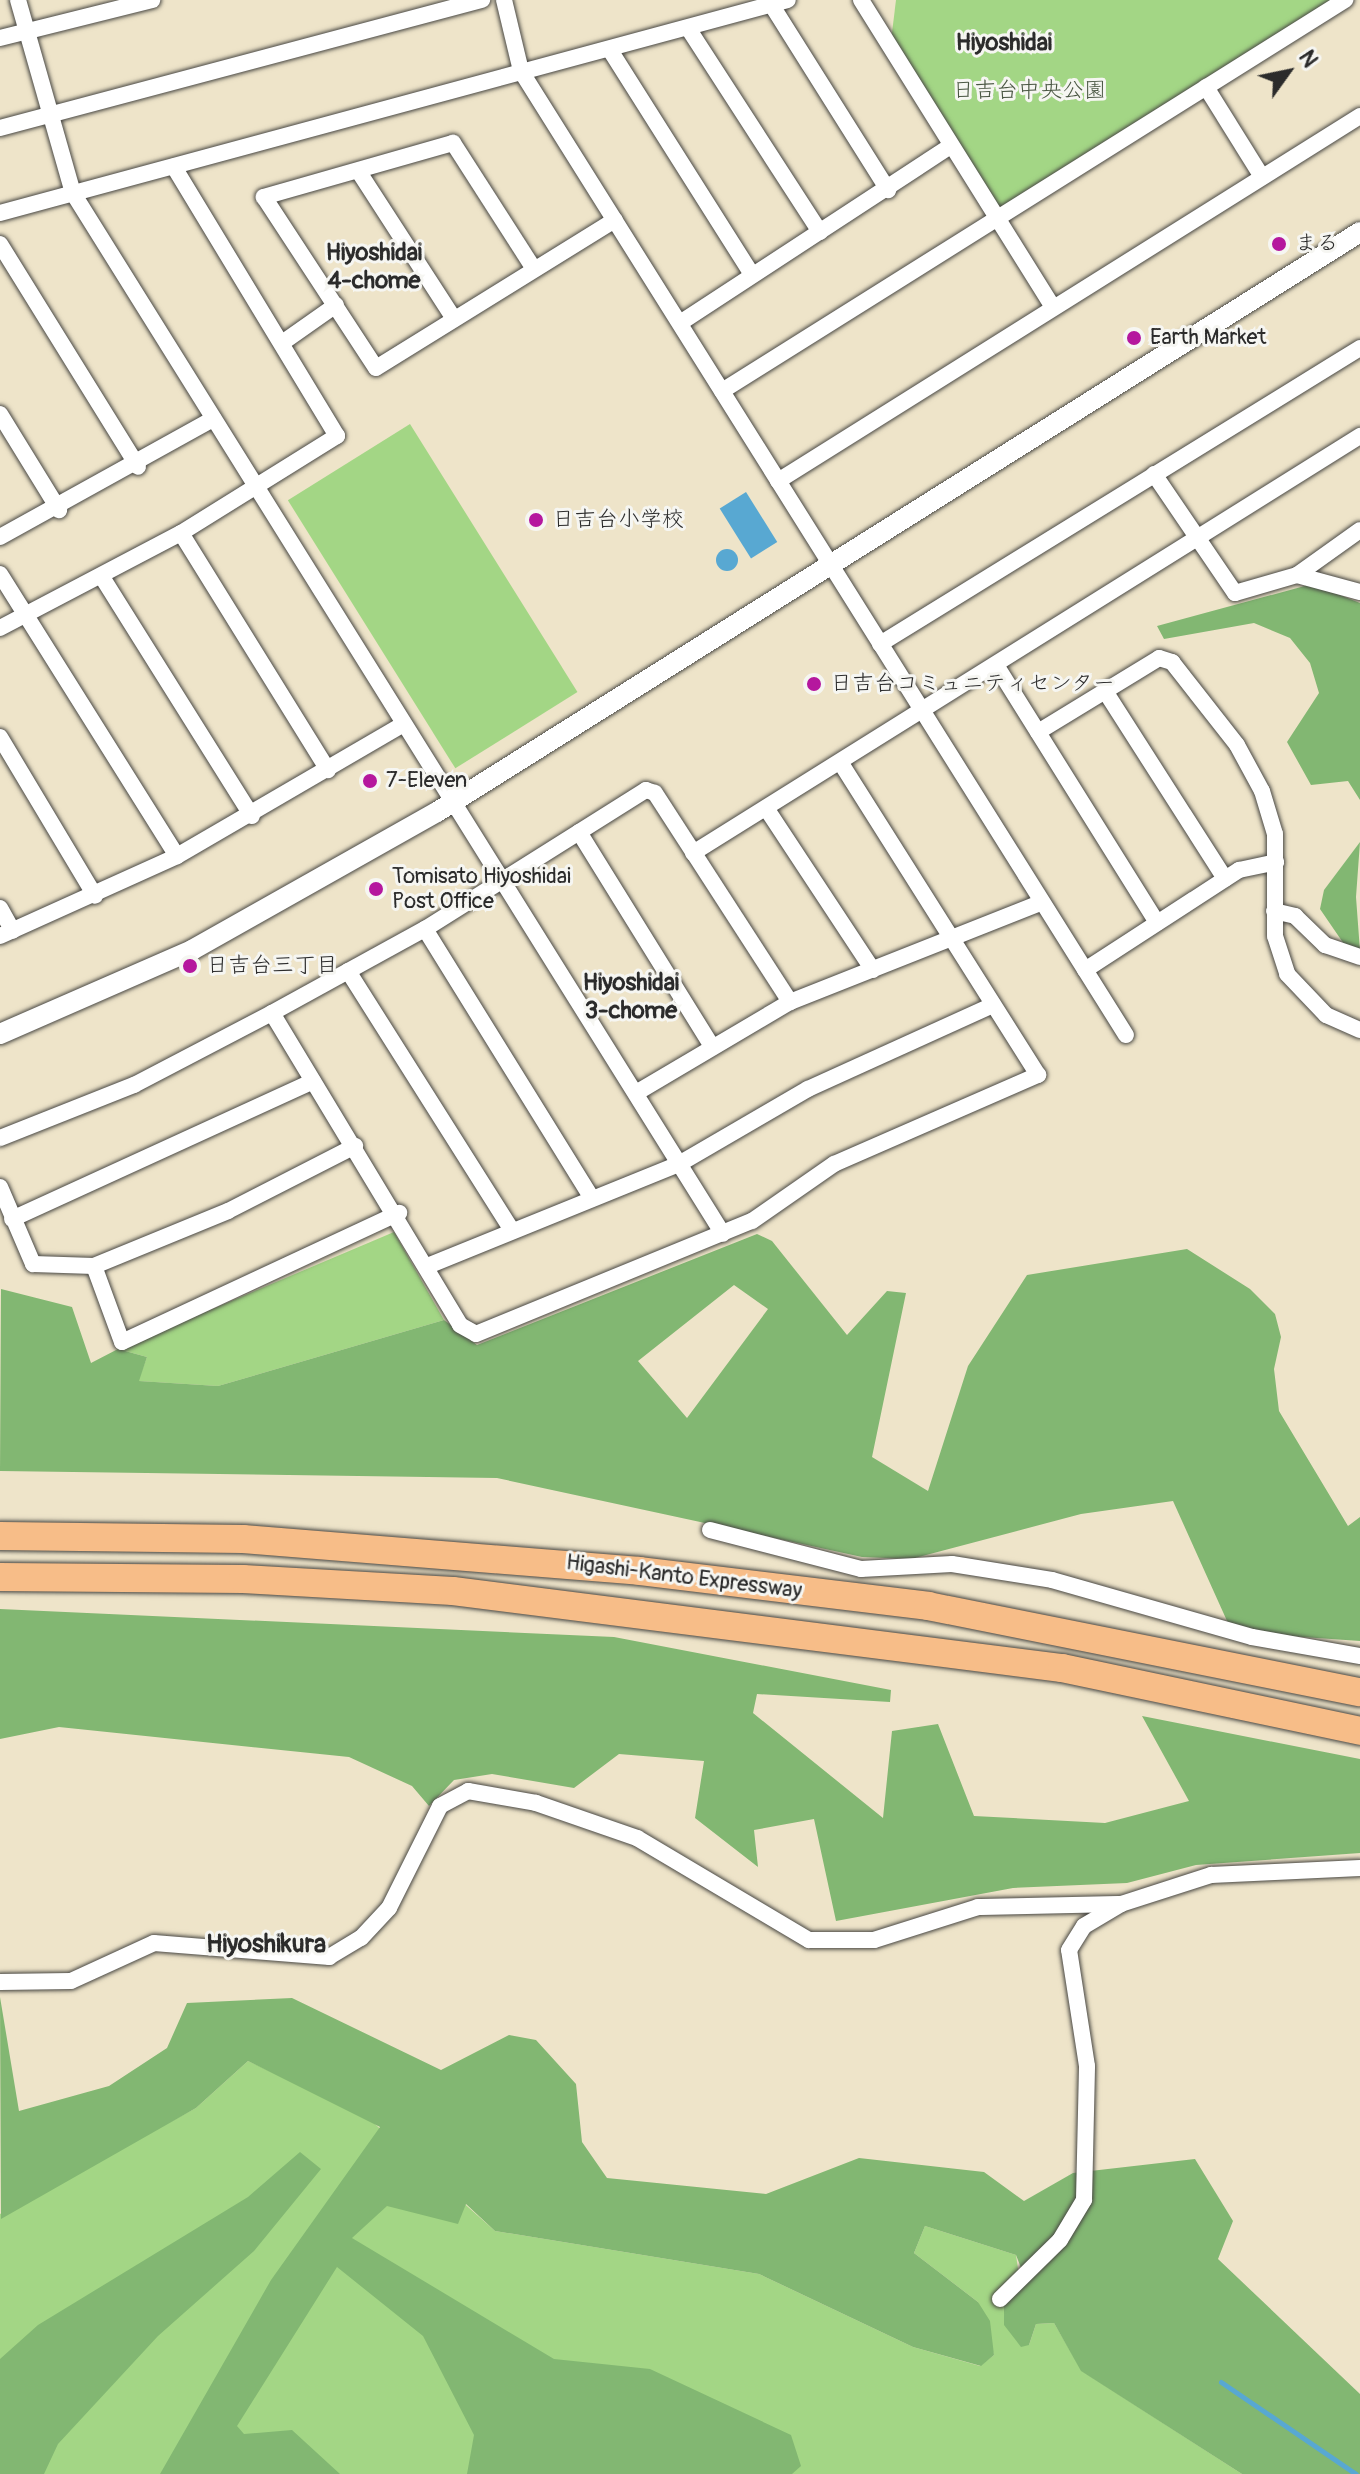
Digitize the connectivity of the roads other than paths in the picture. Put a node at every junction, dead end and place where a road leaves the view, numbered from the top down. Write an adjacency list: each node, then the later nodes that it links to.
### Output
1 (18, 0): 10 (street)
2 (152, 0): 8 (street)
3 (482, 0): 15 (street)
4 (504, 0): 13 (street)
5 (861, 0): 18 (street)
6 (1345, 0): 14 (street)
7 (780, 2): 9 (street); 22 (street)
8 (100, 7): 10 (street)
9 (688, 28): 12 (street); 27 (street)
10 (26, 31): 11 (street); 15 (street)
11 (0, 38)
12 (610, 50): 13 (street); 31 (street)
13 (521, 71): 19 (street); 25 (street)
14 (1206, 87): 21 (street); 26 (street)
15 (49, 114): 17 (street); 23 (street)
16 (1360, 116): 21 (street)
17 (0, 128)
18 (950, 146): 22 (street); 26 (street)
19 (174, 167): 23 (street); 36 (street)
20 (359, 172): 30 (street); 32 (street); 34 (street)
21 (1262, 177): 33 (street)
22 (888, 190): 27 (street)
23 (73, 193): 24 (street); 40 (street)
24 (0, 213)
25 (615, 220): 30 (street); 35 (street)
26 (994, 220): 33 (street); 38 (street)
27 (820, 232): 31 (street)
28 (1360, 232): 51 (street)
29 (0, 244): 42 (street)
30 (534, 269): 34 (street)
31 (752, 275): 35 (street)
32 (336, 305): 34 (street); 36 (street)
33 (1053, 307): 44 (street)
34 (454, 319)
35 (680, 323): 38 (street)
36 (282, 343): 45 (street)
37 (1360, 348): 43 (street)
38 (722, 391): 44 (street)
39 (0, 414): 46 (street)
40 (213, 419): 42 (street); 45 (street)
41 (1360, 436): 50 (street)
42 (138, 467): 46 (street)
43 (1154, 474): 50 (street); 58 (street)
44 (778, 481): 51 (street)
45 (256, 487): 48 (street); 62 (street)
46 (59, 510): 49 (street)
47 (1360, 530): 53 (street)
48 (181, 533): 54 (street); 66 (street)
49 (0, 537)
50 (1195, 538): 53 (street); 59 (street)
51 (830, 564): 58 (street); 67 (street)
52 (0, 574): 56 (street)
53 (1297, 575): 55 (street)
54 (102, 577): 56 (street); 69 (street)
55 (1360, 592)
56 (26, 616): 57 (street); 72 (street)
57 (0, 628)
58 (880, 644): 61 (street)
59 (996, 665): 61 (street); 63 (street)
60 (1105, 691): 63 (street); 73 (street); 74 (street)
61 (922, 711): 65 (street); 77 (street)
62 (402, 725): 66 (street); 67 (street)
63 (1038, 732): 80 (street)
64 (0, 737): 76 (street)
65 (840, 762): 68 (street); 83 (street)
66 (328, 770): 69 (street)
67 (452, 803): 75 (street); 92 (street)
68 (766, 808): 71 (street); 85 (street)
69 (252, 816): 72 (street)
70 (579, 832): 71 (street); 75 (street); 94 (street)
71 (693, 853): 88 (street)
72 (177, 856): 76 (street)
73 (1276, 862): 74 (street); 79 (street)
74 (1225, 879): 80 (street)
75 (501, 881): 81 (street); 96 (street)
76 (95, 896): 82 (street)
77 (1042, 902): 83 (street); 86 (street)
78 (0, 908): 82 (street)
79 (1274, 911): 84 (street); 91 (street)
80 (1157, 923): 86 (street)
81 (425, 929): 87 (street); 101 (street)
82 (6, 934)
83 (953, 934): 85 (street); 89 (street)
84 (1360, 957)
85 (873, 970): 88 (street)
86 (1085, 970): 93 (street)
87 (348, 971): 90 (street); 104 (street)
88 (790, 1002): 94 (street)
89 (993, 1005): 99 (street); 105 (street)
90 (272, 1013): 95 (street); 97 (street)
91 (1360, 1030)
92 (0, 1034)
93 (1126, 1035)
94 (711, 1045): 96 (street)
95 (313, 1081): 98 (street); 103 (street)
96 (636, 1093): 99 (street)
97 (0, 1138)
98 (355, 1146): 102 (street); 107 (street)
99 (679, 1164): 101 (street); 105 (street)
100 (0, 1187): 103 (street)
101 (592, 1198): 104 (street)
102 (399, 1213): 106 (street); 107 (street)
103 (12, 1219): 107 (street)
104 (512, 1230): 106 (street)
105 (723, 1234): 106 (street)
106 (430, 1265)
107 (94, 1266)
108 (710, 1530): 111 (street)
109 (0, 1536): 112 (highway, Higashi-Kanto Expressway)
110 (0, 1577): 113 (highway, Higashi-Kanto Expressway)
111 (1360, 1656)
112 (1360, 1692)
113 (1360, 1731)
114 (1360, 1868): 115 (street)
115 (1121, 1904): 116 (street); 117 (street)
116 (0, 1982)
117 (1000, 2299)

